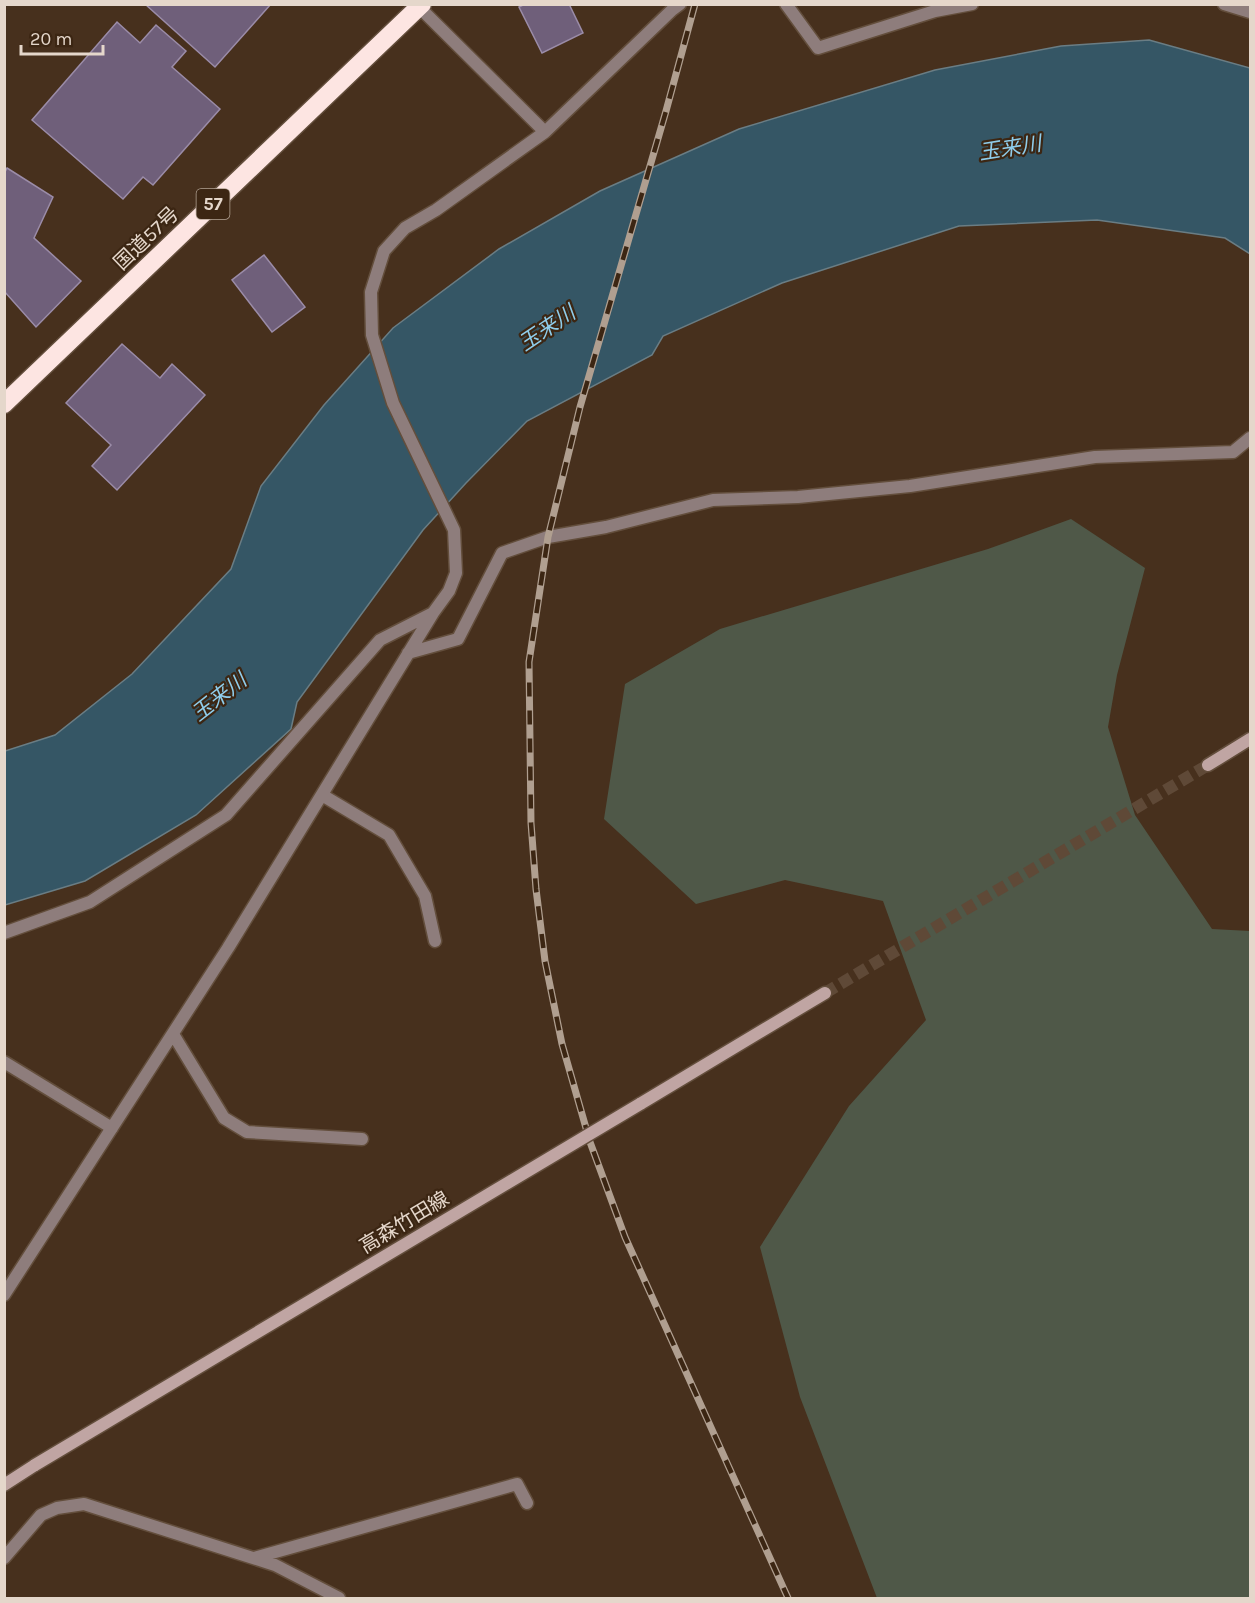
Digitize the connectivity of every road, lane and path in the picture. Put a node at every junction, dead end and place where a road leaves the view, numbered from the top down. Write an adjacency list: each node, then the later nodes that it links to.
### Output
1 (786, 4): 2 (street)
2 (972, 4)
3 (1224, 4): 6 (street)
4 (421, 6): 7 (street); 8 (highway, 国道57号 / 57)
5 (675, 6): 7 (street)
6 (1251, 12)
7 (545, 132): 10 (street)
8 (4, 404)
9 (1251, 438): 11 (street)
10 (433, 613): 11 (street); 15 (street)
11 (408, 653): 14 (street)
12 (1251, 739): 13 (main road)
13 (1208, 765)
14 (322, 795): 16 (street); 18 (street)
15 (4, 933)
16 (435, 941)
17 (825, 993): 23 (main road, 高森竹田線, bridge)
18 (173, 1034): 20 (street); 21 (street)
19 (4, 1062): 20 (street)
20 (112, 1128): 22 (street)
21 (362, 1139)
22 (4, 1295)
23 (4, 1485)
24 (527, 1503): 26 (street)
25 (4, 1558): 26 (street)
26 (254, 1558): 27 (street)
27 (339, 1598)

